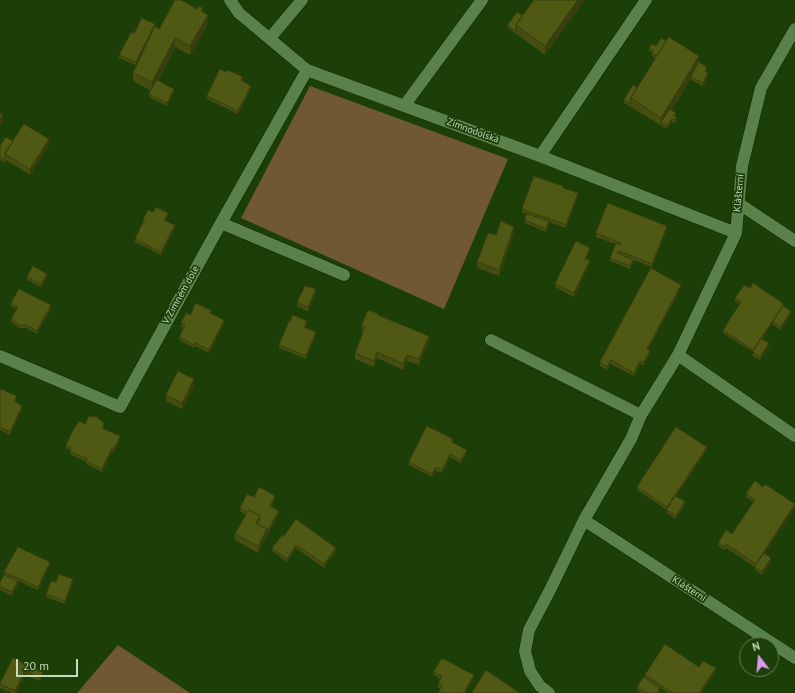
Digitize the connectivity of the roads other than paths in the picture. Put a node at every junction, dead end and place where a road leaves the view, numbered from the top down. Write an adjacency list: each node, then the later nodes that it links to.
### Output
1 (230, 0): 6 (street, Zimnodolská)
2 (302, 0): 6 (street)
3 (482, 0): 8 (street)
4 (646, 0): 9 (street)
5 (795, 28): 10 (street, Klášterní)
6 (270, 38): 7 (street, Zimnodolská)
7 (306, 70): 8 (street, Zimnodolská); 11 (street, V Zimném dole)
8 (404, 106): 9 (street, Zimnodolská)
9 (540, 156): 12 (street, Zimnodolská)
10 (738, 203): 12 (street, Klášterní); 13 (street)
11 (221, 223): 14 (street); 17 (street, V Zimném dole)
12 (736, 233): 16 (street, Klášterní)
13 (795, 241)
14 (344, 275)
15 (491, 340): 18 (street)
16 (678, 355): 18 (street, Klášterní); 19 (street)
17 (0, 356)
18 (641, 415): 20 (street, Klášterní)
19 (795, 436)
20 (584, 520): 21 (street, Klášterní); 22 (street, Klášterní)
21 (795, 658)
22 (549, 693)

